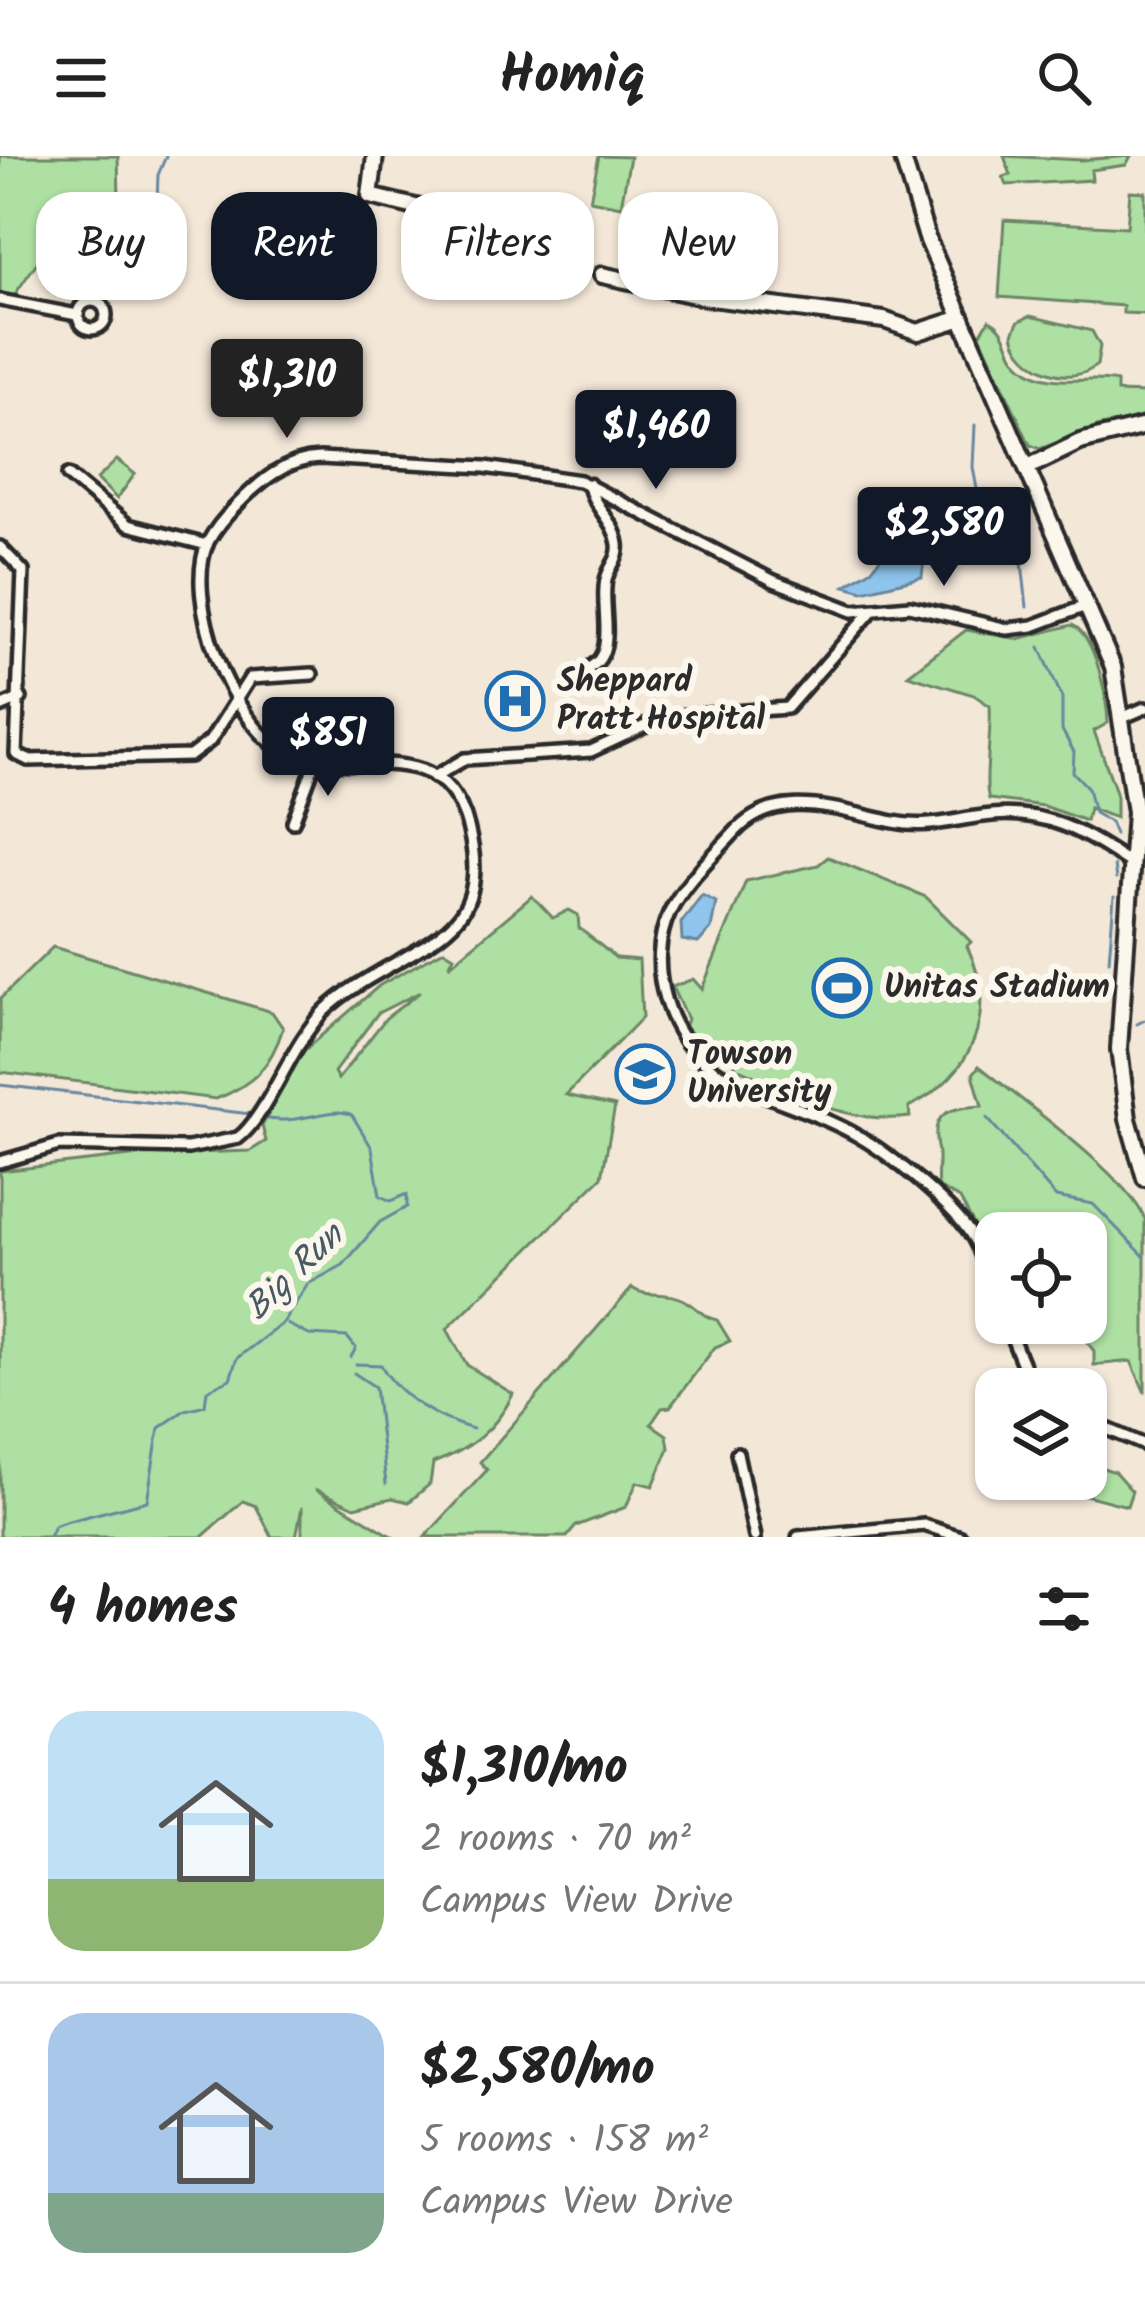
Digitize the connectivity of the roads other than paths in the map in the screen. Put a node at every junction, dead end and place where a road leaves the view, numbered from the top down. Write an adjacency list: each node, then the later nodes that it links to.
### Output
1 (375, 156): 3 (street)
2 (902, 156): 7 (street)
3 (401, 203)
4 (602, 275): 7 (street)
5 (0, 299): 6 (street)
6 (77, 315)
7 (962, 318): 9 (street)
8 (1145, 427): 9 (street)
9 (1028, 466): 14 (street)
10 (68, 475): 12 (street)
11 (589, 484): 12 (street); 15 (street); 16 (street)
12 (207, 545): 18 (street)
13 (0, 547): 19 (street)
14 (1088, 605): 15 (street); 22 (street)
15 (870, 613): 24 (street)
16 (577, 671)
17 (312, 674): 18 (street)
18 (233, 697): 19 (street); 23 (street)
19 (21, 698): 20 (street)
20 (0, 707)
21 (1145, 708): 22 (street)
22 (1124, 717): 26 (street)
23 (316, 760): 24 (street); 25 (street)
24 (434, 777): 27 (street)
25 (292, 822)
26 (1133, 865): 28 (street); 29 (street)
27 (0, 1162)
28 (1145, 1178)
29 (975, 1244)
30 (1107, 1429): 31 (street)
31 (1145, 1445)
32 (737, 1453): 33 (street)
33 (755, 1537)
34 (798, 1537): 35 (street)
35 (961, 1537)

